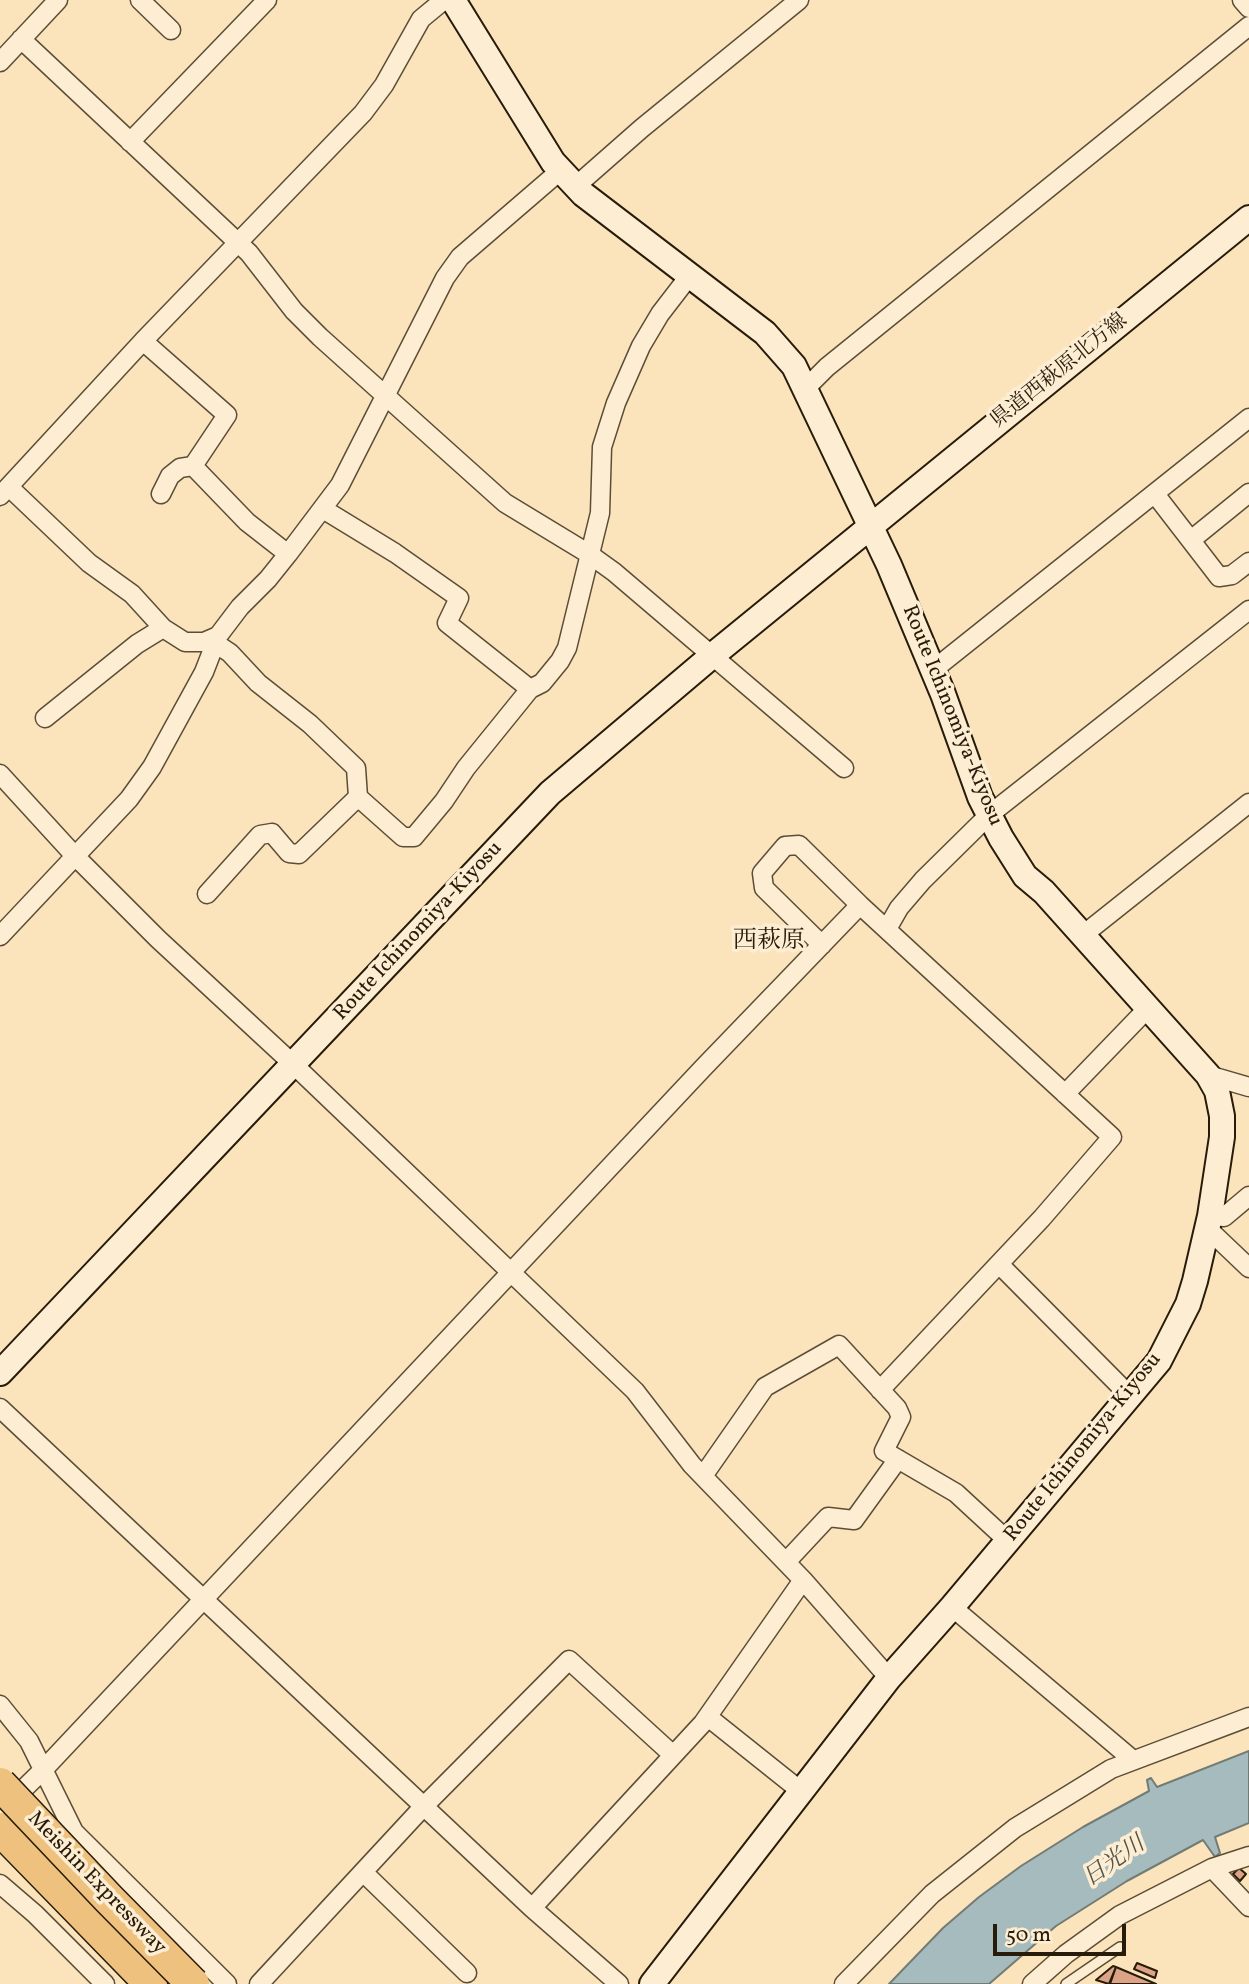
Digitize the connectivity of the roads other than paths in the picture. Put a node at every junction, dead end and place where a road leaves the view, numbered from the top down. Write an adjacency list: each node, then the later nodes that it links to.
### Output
1 (58, 0): 11 (street)
2 (140, 0): 10 (street)
3 (267, 0): 13 (street)
4 (444, 0): 16 (street)
5 (453, 0): 14 (main road, Route Ichinomiya-Kiyosu)
6 (799, 0): 14 (street)
7 (1242, 0): 8 (street)
8 (1249, 8)
9 (1249, 26): 19 (street)
10 (171, 30)
11 (21, 39): 12 (street); 13 (street)
12 (0, 62)
13 (131, 142): 16 (street)
14 (568, 178): 17 (main road, Route Ichinomiya-Kiyosu); 20 (street)
15 (1249, 218): 28 (main road, 県道西萩原北方線)
16 (239, 244): 18 (street); 20 (street)
17 (690, 275): 19 (main road, Route Ichinomiya-Kiyosu); 31 (street)
18 (143, 341): 22 (street); 23 (street)
19 (806, 388): 28 (main road, Route Ichinomiya-Kiyosu)
20 (387, 396): 27 (street); 31 (street)
21 (1249, 418): 26 (street)
22 (193, 466): 25 (street); 30 (street)
23 (5, 492): 34 (street)
24 (1249, 493): 29 (street)
25 (160, 494)
26 (1155, 494): 29 (street); 37 (street)
27 (323, 509): 30 (street); 38 (street)
28 (872, 526): 36 (main road, Route Ichinomiya-Kiyosu); 37 (main road, Route Ichinomiya-Kiyosu)
29 (1191, 540): 32 (street)
30 (288, 554): 35 (street)
31 (589, 554): 36 (street); 38 (street)
32 (1249, 562)
33 (1249, 610): 44 (street)
34 (163, 628): 35 (street); 39 (street)
35 (217, 639): 42 (street); 45 (street)
36 (713, 654): 40 (street); 53 (main road, Route Ichinomiya-Kiyosu)
37 (933, 670): 44 (main road, Route Ichinomiya-Kiyosu)
38 (530, 690): 42 (street)
39 (45, 718)
40 (844, 768)
41 (0, 774): 45 (street)
42 (358, 797): 46 (street)
43 (1249, 803): 50 (street)
44 (989, 815): 48 (street); 50 (main road, Route Ichinomiya-Kiyosu)
45 (75, 856): 49 (street); 53 (street)
46 (207, 894)
47 (860, 905): 48 (street); 51 (street); 51 (street)
48 (887, 929): 56 (street)
49 (0, 936)
50 (1083, 936): 52 (main road, Route Ichinomiya-Kiyosu)
51 (822, 945): 61 (street)
52 (1148, 1008): 54 (main road, Route Ichinomiya-Kiyosu); 56 (street)
53 (293, 1064): 61 (street); 62 (main road, Route Ichinomiya-Kiyosu)
54 (1208, 1075): 55 (street); 58 (main road, Route Ichinomiya-Kiyosu)
55 (1249, 1087)
56 (1065, 1094): 59 (street)
57 (1249, 1196): 58 (street)
58 (1209, 1222): 60 (street); 64 (main road, Route Ichinomiya-Kiyosu)
59 (999, 1264): 63 (street); 64 (street)
60 (1249, 1268)
61 (512, 1273): 67 (street); 71 (street)
62 (0, 1373)
63 (880, 1390): 66 (street); 67 (street)
64 (1130, 1396): 68 (main road, Route Ichinomiya-Kiyosu)
65 (0, 1408): 71 (street)
66 (898, 1458): 68 (street); 69 (street)
67 (703, 1476): 69 (street)
68 (1008, 1541): 72 (main road, Route Ichinomiya-Kiyosu)
69 (786, 1562): 70 (street)
70 (803, 1580): 73 (street); 75 (street)
71 (203, 1600): 79 (street); 82 (street)
72 (952, 1607): 73 (main road, Route Ichinomiya-Kiyosu); 78 (street)
73 (889, 1678): 81 (main road, Route Ichinomiya-Kiyosu)
74 (0, 1705): 79 (street)
75 (708, 1717): 77 (street); 81 (street)
76 (1249, 1717): 78 (street)
77 (673, 1755): 82 (street); 90 (street)
78 (1133, 1760): 100 (street)
79 (43, 1770): 83 (street); 96 (street)
80 (0, 1784): 95 (highway, Meishin Expressway, bridge)
81 (802, 1792): 99 (main road, Route Ichinomiya-Kiyosu)
82 (424, 1806): 87 (street); 90 (street)
83 (0, 1812)
84 (0, 1829): 94 (highway, Meishin Expressway)
85 (1249, 1856): 86 (street)
86 (1212, 1868): 89 (street); 101 (street)
87 (363, 1872): 92 (street); 97 (street)
88 (0, 1884): 93 (street)
89 (1249, 1907)
90 (532, 1908): 98 (street)
91 (1120, 1947): 102 (lane)
92 (467, 1973)
93 (104, 1984)
94 (151, 1984)
95 (193, 1984)
96 (227, 1984)
97 (259, 1984)
98 (619, 1984)
99 (652, 1984)
100 (844, 1984)
101 (1032, 1984)
102 (1066, 1984)

